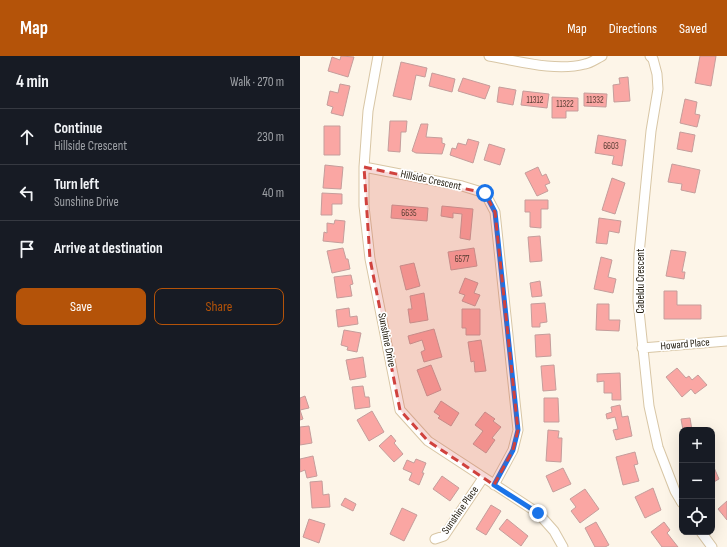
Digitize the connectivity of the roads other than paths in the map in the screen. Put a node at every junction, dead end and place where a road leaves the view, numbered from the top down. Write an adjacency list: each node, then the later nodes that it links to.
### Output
1 (378, 56): 6 (street, Sunshine Drive)
2 (489, 56): 5 (street)
3 (602, 56): 5 (street)
4 (650, 56): 8 (street, Cabeldu Crescent)
5 (522, 59)
6 (364, 167): 9 (street, Sunshine Drive); 10 (street, Hillside Crescent)
7 (727, 341): 8 (street, Howard Place)
8 (642, 348): 11 (street, Cabeldu Crescent)
9 (483, 478): 10 (street, Sunshine Drive); 13 (street, Sunshine Place)
10 (494, 485): 14 (street, Sunshine Drive)
11 (680, 499)
12 (703, 535): 15 (street)
13 (435, 539)
14 (563, 547)
15 (712, 547)

